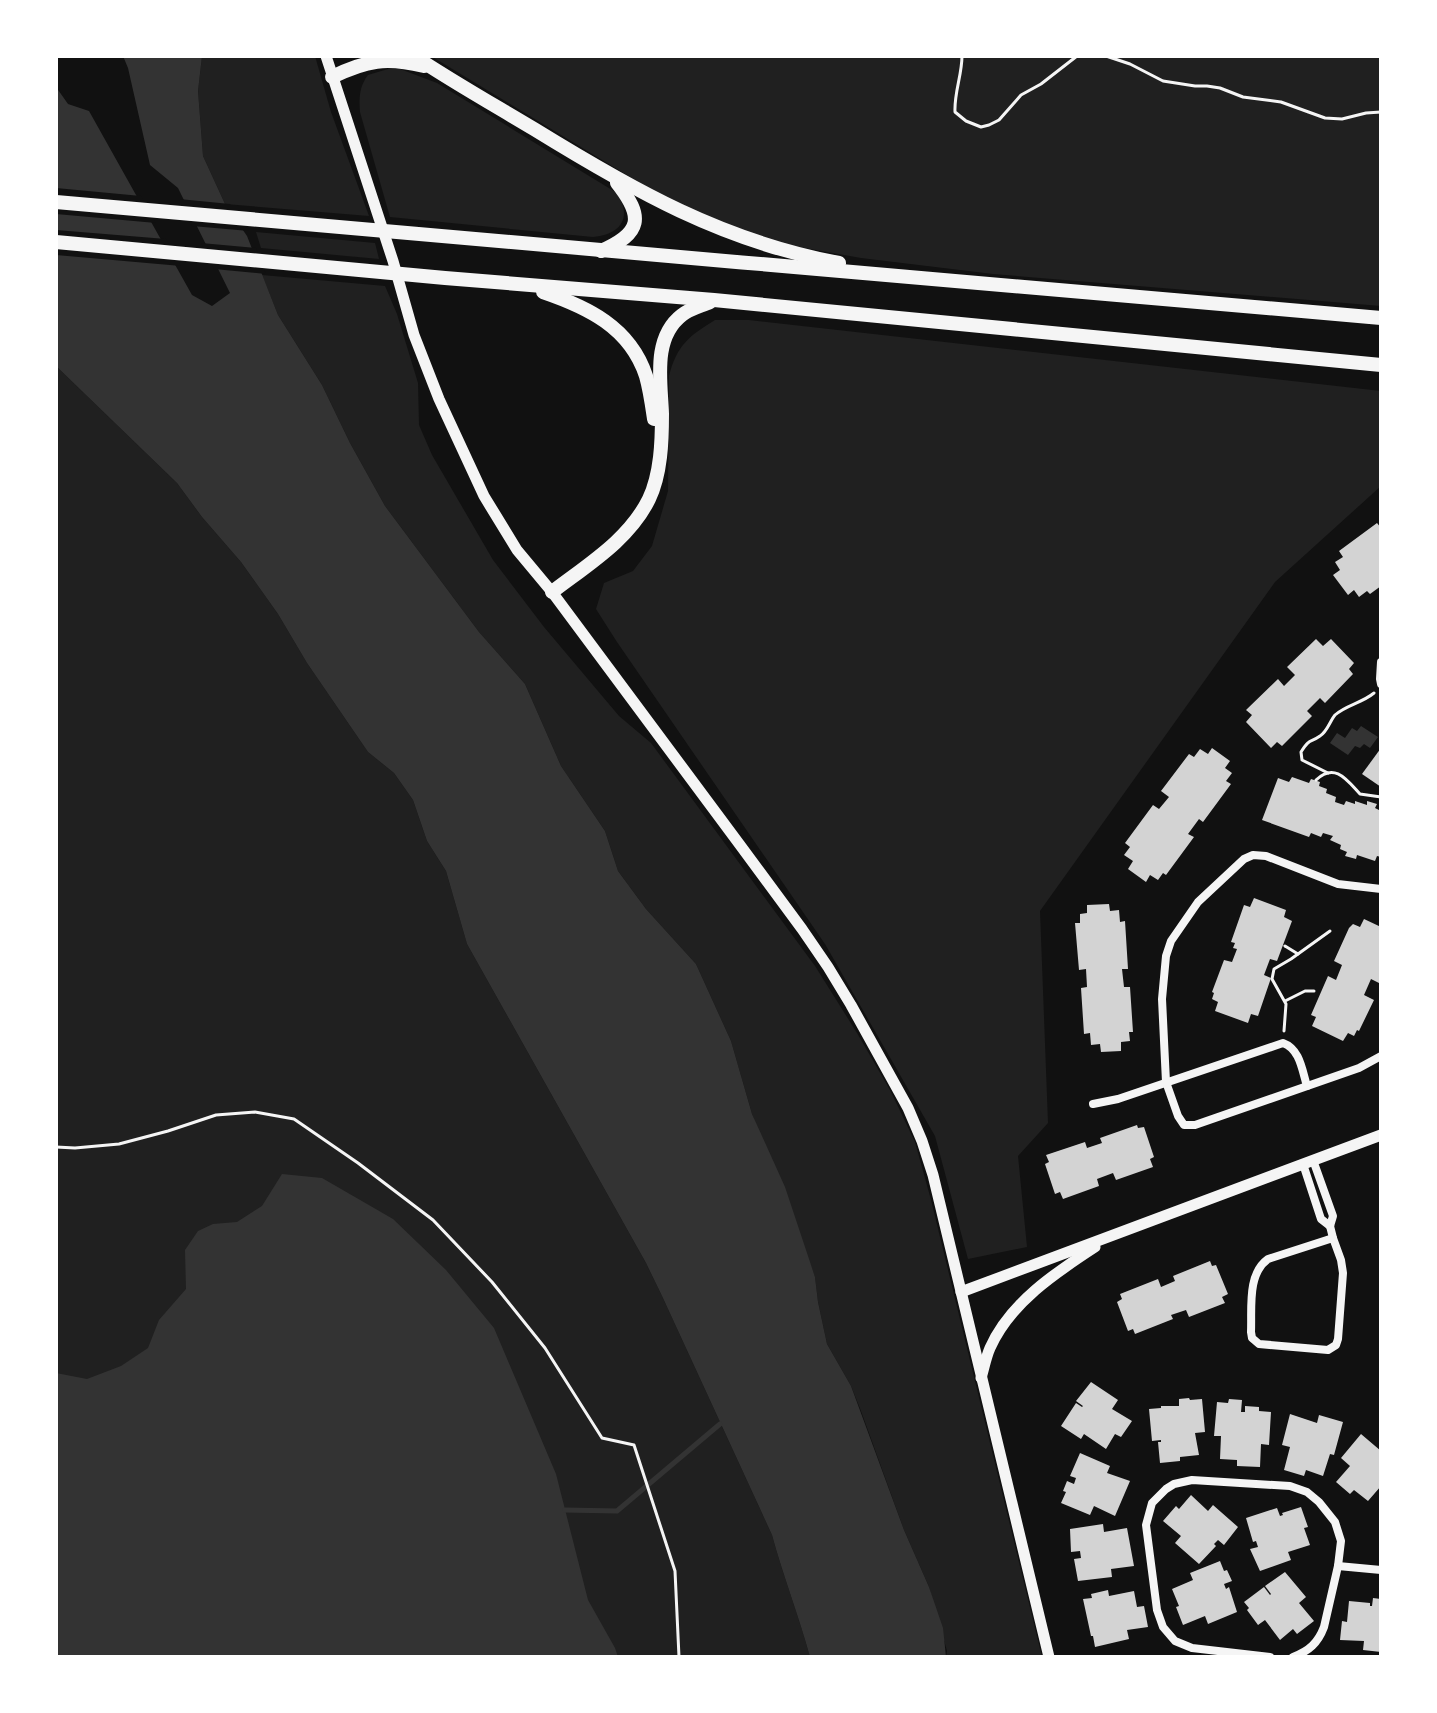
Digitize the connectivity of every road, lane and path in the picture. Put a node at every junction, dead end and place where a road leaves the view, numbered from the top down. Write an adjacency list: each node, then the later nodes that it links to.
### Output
1 (326, 56): 7 (street)
2 (414, 56): 6 (main road)
3 (962, 56): 4 (path)
4 (1077, 56)
5 (1106, 56): 8 (path)
6 (432, 68): 7 (main road); 9 (main road)
7 (332, 77): 19 (street)
8 (1381, 112)
9 (611, 177): 12 (main road); 13 (main road)
10 (56, 202): 12 (main road)
11 (56, 242): 14 (main road)
12 (601, 251): 13 (main road)
13 (909, 276): 16 (main road)
14 (519, 284): 15 (main road); 18 (main road)
15 (714, 300): 17 (main road); 18 (main road)
16 (1381, 318)
17 (1381, 365)
18 (659, 461): 19 (main road)
19 (552, 592): 42 (street)
20 (1381, 662): 21 (street)
21 (1381, 686): 22 (path)
22 (1328, 773): 23 (path); 24 (path)
23 (1316, 780)
24 (1379, 796): 25 (path)
25 (1373, 803)
26 (1381, 889): 34 (street)
27 (1330, 931): 29 (path)
28 (1285, 946): 29 (path)
29 (1298, 954): 31 (path)
30 (1314, 991): 31 (path)
31 (1285, 1001): 32 (path)
32 (1283, 1043): 34 (street); 35 (street)
33 (1381, 1056): 35 (street)
34 (1166, 1082): 35 (street); 36 (street)
35 (1307, 1086)
36 (1093, 1104)
37 (1381, 1135): 39 (street)
38 (56, 1147): 46 (path)
39 (1308, 1162): 40 (street); 41 (street)
40 (1116, 1234): 42 (street); 43 (street)
41 (1333, 1238): 41 (street)
42 (961, 1292): 43 (street)
43 (981, 1379): 47 (street)
44 (1338, 1566): 45 (street); 48 (street); 49 (street)
45 (1381, 1570)
46 (679, 1657)
47 (1049, 1657)
48 (1270, 1657)
49 (1293, 1657)

